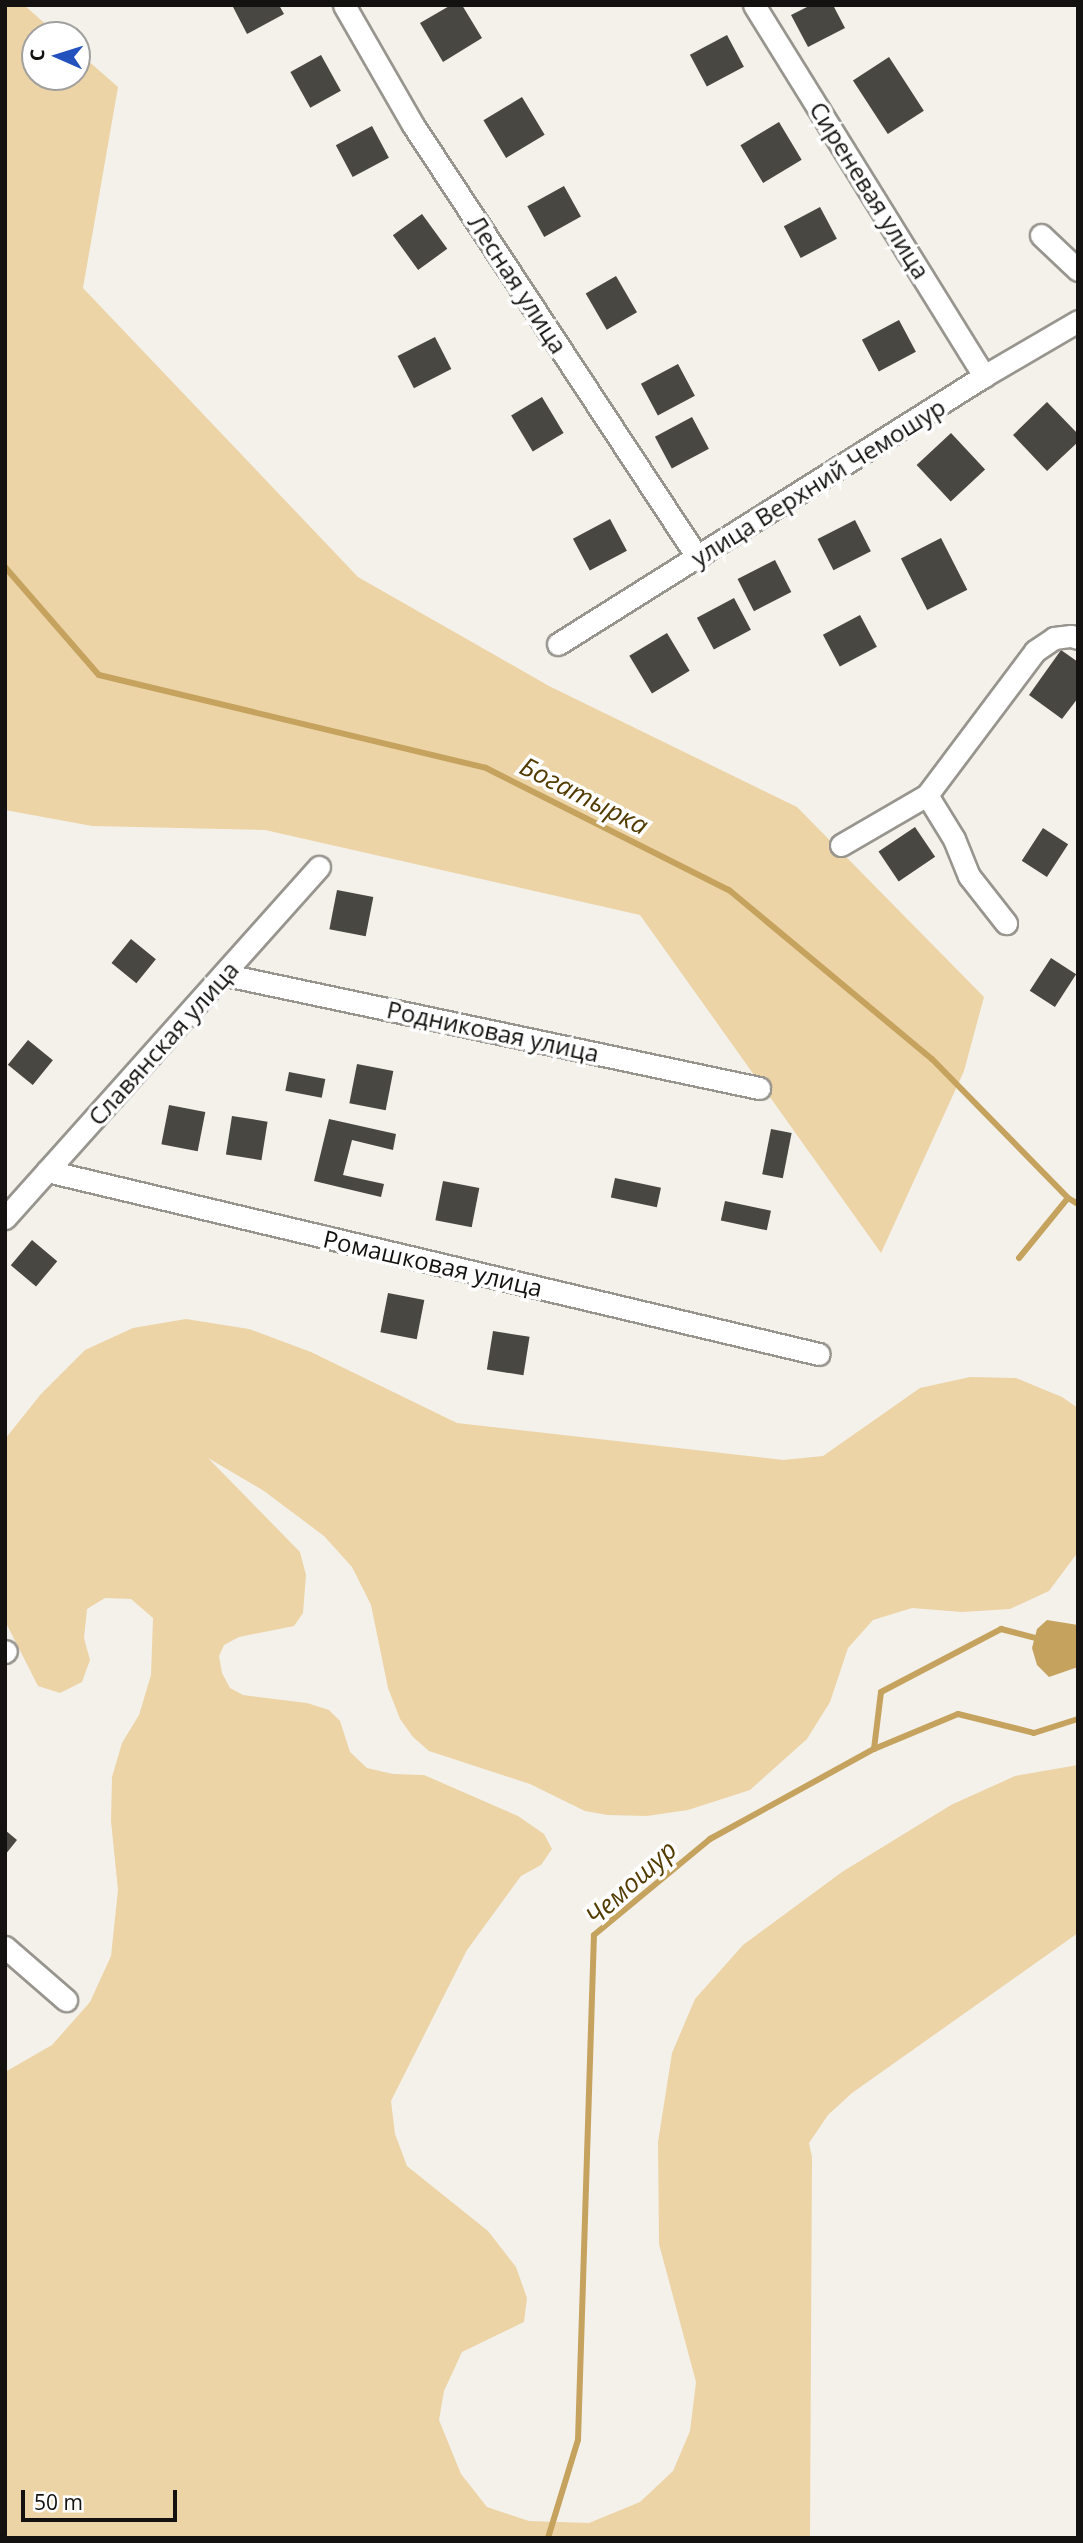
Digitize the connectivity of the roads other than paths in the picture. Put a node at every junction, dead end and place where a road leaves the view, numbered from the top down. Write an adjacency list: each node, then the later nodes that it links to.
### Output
1 (754, 5): 6 (street, Сиреневая улица)
2 (345, 6): 7 (street, Лесная улица)
3 (1041, 235): 4 (street)
4 (1078, 270)
5 (1078, 321): 6 (street, улица Верхний Чемошур)
6 (984, 376): 7 (street, улица Верхний Чемошур)
7 (698, 558): 9 (street, улица Верхний Чемошур)
8 (1078, 638): 10 (street)
9 (558, 644)
10 (927, 795): 11 (street); 13 (street)
11 (841, 845)
12 (320, 867): 14 (street, Славянская улица)
13 (1006, 923)
14 (226, 975): 15 (street, Родниковая улица); 16 (street, Славянская улица)
15 (760, 1088)
16 (47, 1171): 17 (street, Славянская улица); 18 (street, Ромашковая улица)
17 (5, 1218)
18 (819, 1354)
19 (5, 1947): 20 (street)
20 (66, 2000)

